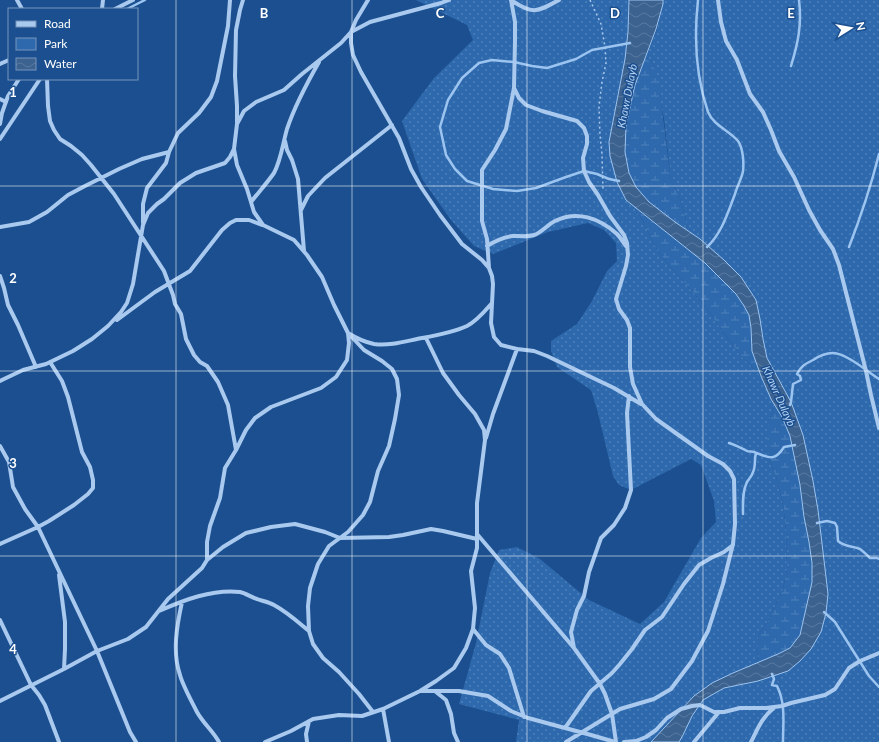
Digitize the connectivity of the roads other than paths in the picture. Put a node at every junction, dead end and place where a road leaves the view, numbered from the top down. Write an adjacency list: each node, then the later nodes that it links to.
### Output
1 (133, 0): 9 (street)
2 (230, 0): 24 (street)
3 (243, 0): 19 (street)
4 (368, 0): 10 (street)
5 (449, 0): 10 (street)
6 (511, 0): 7 (street); 15 (street)
7 (559, 0)
8 (718, 0): 48 (street)
9 (117, 8)
10 (351, 32): 11 (street); 20 (street)
11 (320, 60): 19 (street); 22 (street)
12 (18, 80): 17 (street)
13 (39, 80): 21 (street)
14 (47, 80): 25 (street)
15 (514, 88): 32 (street); 33 (street)
16 (0, 99): 17 (street)
17 (6, 102): 18 (street)
18 (0, 124)
19 (236, 124): 23 (street)
20 (392, 125): 27 (street); 35 (street)
21 (0, 139)
22 (284, 140): 26 (street); 27 (street)
23 (234, 149): 26 (street); 28 (street)
24 (169, 152): 25 (street); 28 (street)
25 (101, 178): 30 (street); 31 (street)
26 (251, 202): 29 (street)
27 (300, 210): 34 (street)
28 (143, 225): 31 (street)
29 (263, 225): 34 (street); 37 (street)
30 (0, 227)
31 (141, 236): 37 (street); 39 (street)
32 (487, 246): 33 (street); 35 (street)
33 (627, 248): 47 (street)
34 (304, 251): 40 (street)
35 (488, 268): 38 (street)
36 (0, 276): 44 (street)
37 (168, 283): 39 (street); 51 (street)
38 (492, 303): 41 (street); 42 (street)
39 (108, 326): 43 (street)
40 (348, 333): 41 (street); 51 (street); 54 (street)
41 (426, 338): 49 (street)
42 (517, 349): 46 (street); 49 (street)
43 (50, 362): 44 (street); 52 (street)
44 (36, 367): 45 (street)
45 (0, 381)
46 (629, 396): 47 (street); 65 (street)
47 (642, 404): 57 (street)
48 (879, 428)
49 (485, 440): 53 (street)
50 (0, 446): 52 (street)
51 (236, 450): 58 (street)
52 (38, 527): 56 (street); 59 (street)
53 (477, 534): 55 (street); 65 (street)
54 (340, 538): 55 (street); 58 (street); 64 (street)
55 (477, 539): 63 (street)
56 (0, 544)
57 (733, 544): 69 (street); 78 (street)
58 (207, 560): 61 (street)
59 (58, 569): 66 (street); 68 (street)
60 (182, 602): 61 (street); 64 (street); 85 (street)
61 (159, 611): 66 (street)
62 (0, 620): 70 (street)
63 (473, 629): 71 (street); 79 (street)
64 (309, 631): 76 (street)
65 (574, 648): 69 (street)
66 (97, 651): 68 (street); 84 (street)
67 (879, 653): 74 (street)
68 (64, 669): 70 (street)
69 (600, 684): 78 (street); 81 (street)
70 (31, 685): 73 (street); 83 (street)
71 (420, 691): 72 (street); 75 (street)
72 (436, 691): 79 (street); 89 (street)
73 (0, 701)
74 (775, 707): 77 (street); 94 (street)
75 (383, 709): 76 (street); 88 (street)
76 (373, 712): 80 (street)
77 (718, 712): 92 (street); 93 (street)
78 (612, 714): 82 (street); 91 (street)
79 (524, 717): 81 (street)
80 (309, 721): 86 (street); 87 (street)
81 (565, 728): 82 (street)
82 (582, 733): 90 (street); 91 (street)
83 (59, 742)
84 (136, 742)
85 (219, 742)
86 (265, 742)
87 (307, 742)
88 (389, 742)
89 (458, 742)
90 (566, 742)
91 (616, 742)
92 (624, 742)
93 (694, 742)
94 (751, 742)

